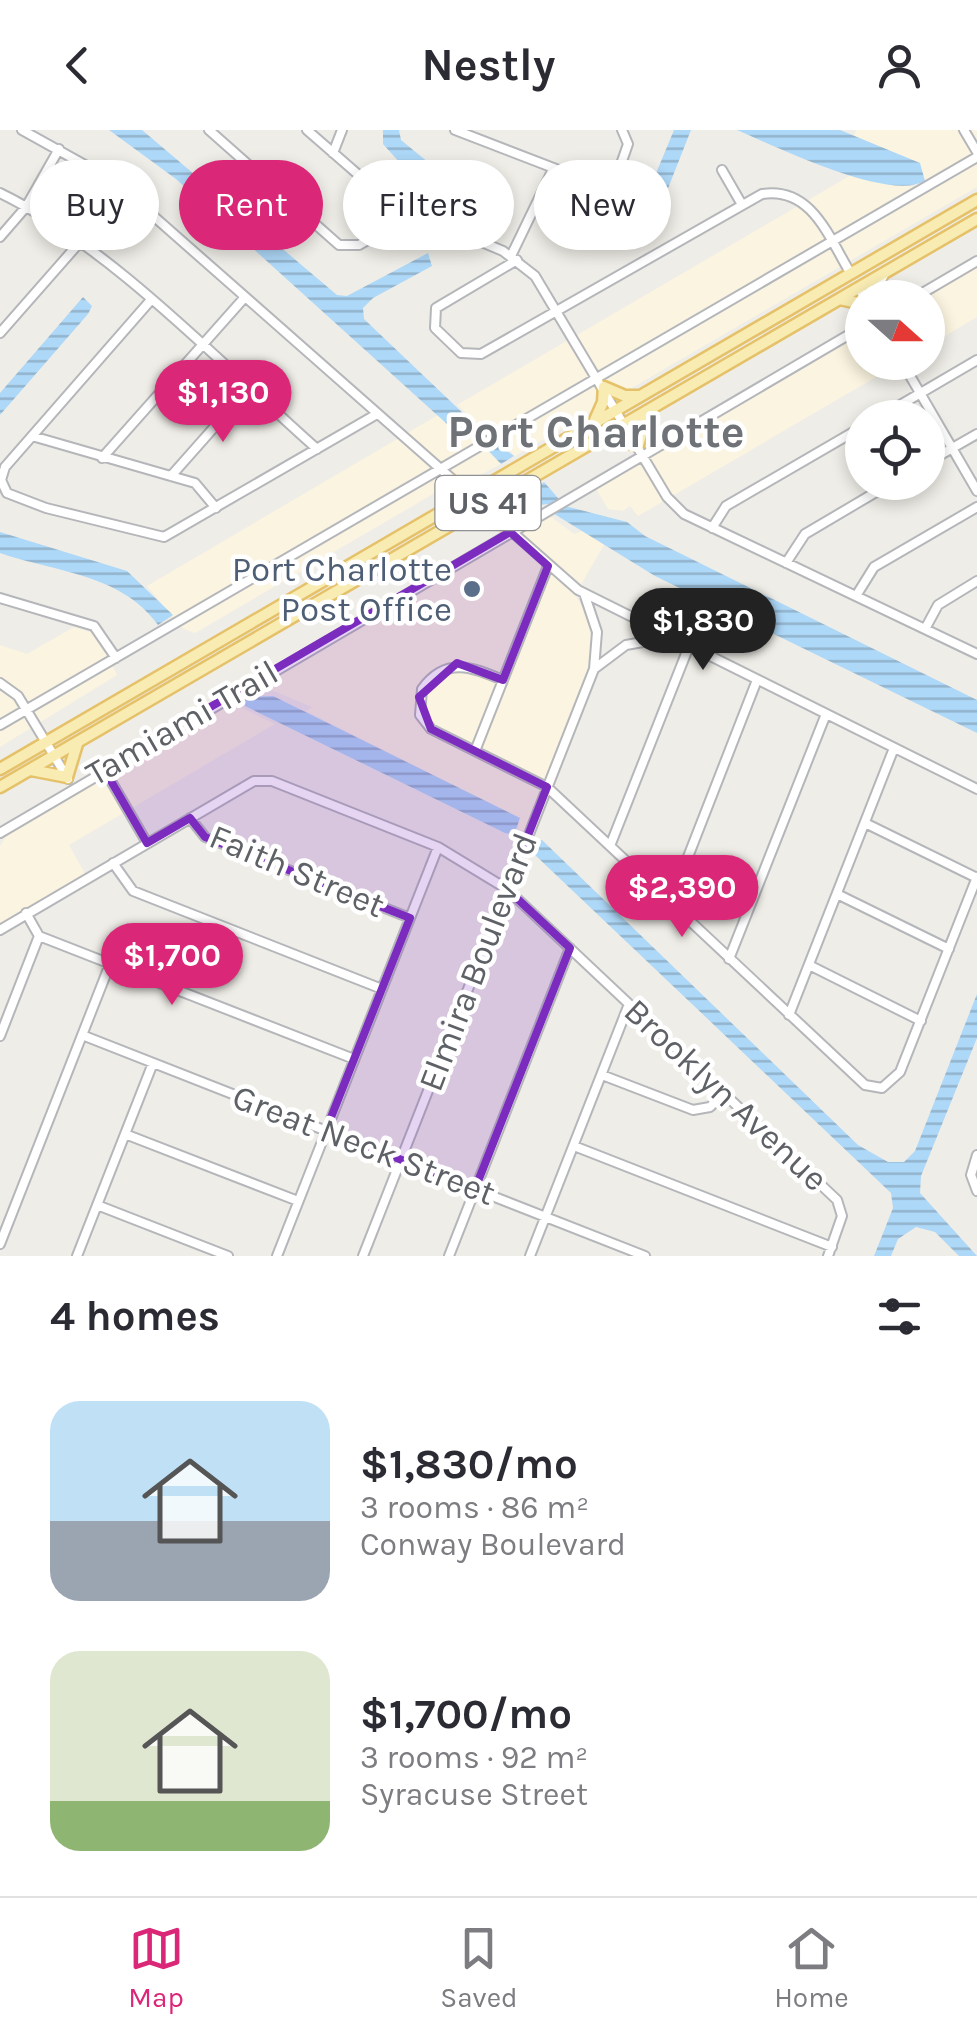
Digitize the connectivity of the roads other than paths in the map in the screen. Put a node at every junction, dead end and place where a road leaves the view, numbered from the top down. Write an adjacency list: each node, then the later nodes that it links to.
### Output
1 (22, 130): 8 (street)
2 (209, 130): 24 (street)
3 (307, 130): 9 (street)
4 (342, 130): 9 (street)
5 (454, 130): 13 (street)
6 (622, 130): 11 (street)
7 (964, 130): 10 (street)
8 (59, 149): 18 (street); 37 (street)
9 (333, 153): 12 (street)
10 (977, 155): 23 (street)
11 (622, 160)
12 (343, 161)
13 (534, 162)
14 (722, 170): 17 (street)
15 (0, 193): 18 (street)
16 (977, 200): 29 (main road, Tamiami Trail / US 41)
17 (741, 202): 23 (street); 40 (street)
18 (26, 206): 19 (street); 22 (street)
19 (30, 209)
20 (534, 211): 28 (street)
21 (977, 219): 31 (main road, Tamiami Trail / US 41)
22 (0, 236)
23 (832, 242): 32 (street); 46 (street)
24 (343, 245)
25 (73, 250): 41 (street)
26 (89, 250): 39 (street)
27 (495, 250): 28 (street)
28 (514, 258): 40 (street); 40 (street)
29 (876, 259): 32 (main road, Tamiami Trail / US 41); 33 (main road)
30 (977, 262): 36 (street)
31 (886, 273): 34 (main road, Tamiami Trail / US 41); 35 (street)
32 (850, 274): 49 (main road, Tamiami Trail / US 41)
33 (861, 280)
34 (879, 280)
35 (882, 280)
36 (945, 280)
37 (245, 297): 43 (street); 53 (street)
38 (845, 298): 52 (main road, Tamiami Trail / US 41)
39 (150, 301): 43 (street); 57 (street)
40 (558, 309): 46 (street)
41 (0, 333)
42 (845, 337): 62 (street, Tamiami Trail)
43 (201, 346): 47 (street); 64 (street)
44 (977, 360): 48 (street)
45 (912, 380): 48 (street)
46 (601, 382): 49 (main road); 51 (street); 55 (main road); 65 (street)
47 (248, 389): 61 (street); 66 (street)
48 (920, 393): 50 (street); 60 (street)
49 (640, 396): 51 (main road, Tamiami Trail / US 41)
50 (908, 400)
51 (618, 409): 54 (street); 55 (main road, Tamiami Trail / US 41)
52 (650, 409): 54 (main road, Tamiami Trail / US 41); 62 (main road)
53 (377, 414): 61 (street); 65 (street)
54 (626, 423): 58 (main road, Tamiami Trail / US 41); 62 (street)
55 (593, 424): 70 (main road, Tamiami Trail / US 41)
56 (977, 434): 60 (street)
57 (32, 436): 64 (street); 74 (street)
58 (601, 437): 62 (main road); 68 (main road, Tamiami Trail / US 41)
59 (845, 437): 78 (street)
60 (952, 448): 63 (street); 69 (street)
61 (317, 449): 74 (street)
62 (641, 451): 77 (street, Tamiami Trail); 78 (street)
63 (945, 452)
64 (102, 458): 66 (street)
65 (440, 470): 67 (street); 89 (street)
66 (170, 476): 74 (street)
67 (452, 481): 70 (street); 75 (main road)
68 (510, 490): 72 (main road, Tamiami Trail / US 41); 77 (main road)
69 (977, 491)
70 (470, 496): 72 (street); 75 (main road, Tamiami Trail / US 41)
71 (863, 500): 79 (street)
72 (482, 506): 76 (main road, Tamiami Trail / US 41); 77 (street)
73 (977, 507): 83 (street)
74 (216, 508)
75 (447, 509): 97 (main road, Tamiami Trail / US 41)
76 (463, 518): 77 (main road); 98 (main road, Tamiami Trail / US 41)
77 (503, 526): 80 (street); 103 (street, Tamiami Trail)
78 (712, 528): 79 (street)
79 (786, 563): 83 (street)
80 (548, 566): 82 (street); 91 (street)
81 (977, 580): 85 (street)
82 (584, 594): 86 (street); 90 (street, Elmira Boulevard)
83 (856, 596): 85 (street)
84 (0, 598): 89 (street)
85 (925, 629): 88 (street)
86 (672, 637): 87 (street); 90 (street)
87 (688, 646): 92 (street); 113 (street)
88 (977, 654)
89 (116, 658): 94 (street)
90 (594, 669): 107 (street, Elmira Boulevard)
91 (503, 680): 100 (street); 100 (street)
92 (757, 680): 95 (street); 119 (street)
93 (0, 683): 94 (street)
94 (26, 710): 96 (street); 97 (street)
95 (826, 714): 99 (street); 126 (street)
96 (0, 725)
97 (46, 742): 101 (street); 102 (main road, Tamiami Trail / US 41)
98 (78, 742): 101 (main road, Tamiami Trail / US 41); 105 (main road)
99 (894, 748): 108 (street); 110 (street)
100 (475, 752): 107 (street)
101 (54, 756): 104 (main road, Tamiami Trail / US 41); 105 (street)
102 (0, 768)
103 (104, 769): 105 (street, Tamiami Trail); 112 (street)
104 (30, 770): 105 (main road); 106 (main road, Tamiami Trail / US 41)
105 (70, 782): 111 (street, Tamiami Trail)
106 (0, 787)
107 (547, 787): 113 (street); 117 (street, Elmira Boulevard)
108 (977, 789)
109 (190, 818): 112 (street, Brooklyn Avenue); 114 (street, Brooklyn Avenue); 121 (street, Faith Street)
110 (865, 823): 116 (street); 118 (street)
111 (0, 833)
112 (147, 843): 115 (street, Brooklyn Avenue)
113 (610, 846): 119 (street)
114 (438, 847): 117 (street, Brooklyn Avenue); 121 (street)
115 (112, 863): 120 (street, Brooklyn Avenue); 129 (street)
116 (977, 878): 125 (street)
117 (507, 889): 124 (street, Brooklyn Avenue); 143 (street, Elmira Boulevard)
118 (837, 894): 125 (street); 128 (street)
119 (670, 902): 126 (street)
120 (26, 914): 122 (street, Brooklyn Avenue); 123 (street)
121 (410, 918): 129 (street)
122 (0, 930)
123 (39, 936): 127 (street); 134 (street)
124 (570, 948): 130 (street, Brooklyn Avenue); 145 (street)
125 (949, 950): 132 (street)
126 (729, 959): 131 (street)
127 (110, 964): 133 (street); 135 (street)
128 (809, 965): 131 (street); 132 (street)
129 (382, 988): 135 (street)
130 (630, 1004): 137 (street); 138 (street, Brooklyn Avenue)
131 (789, 1015): 132 (street)
132 (920, 1021)
133 (82, 1035): 136 (street, Great Neck Street); 149 (street)
134 (0, 1036)
135 (354, 1060): 139 (street)
136 (153, 1062): 139 (street, Great Neck Street); 140 (street)
137 (602, 1075): 138 (street); 141 (street)
138 (724, 1093): 150 (street, Brooklyn Avenue)
139 (326, 1130): 143 (street, Great Neck Street); 146 (street)
140 (126, 1134): 146 (street); 147 (street)
141 (574, 1146): 148 (street); 150 (street)
142 (977, 1155): 144 (street)
143 (400, 1160): 145 (street, Great Neck Street); 154 (street, Elmira Boulevard)
144 (975, 1188)
145 (475, 1189): 148 (street, Great Neck Street); 155 (street)
146 (298, 1202): 153 (street)
147 (98, 1204): 151 (street); 152 (street)
148 (546, 1217): 156 (street); 157 (street, Great Neck Street)
149 (0, 1244)
150 (830, 1252)
151 (77, 1256)
152 (228, 1256)
153 (276, 1256)
154 (362, 1256)
155 (448, 1256)
156 (530, 1256)
157 (646, 1256)

